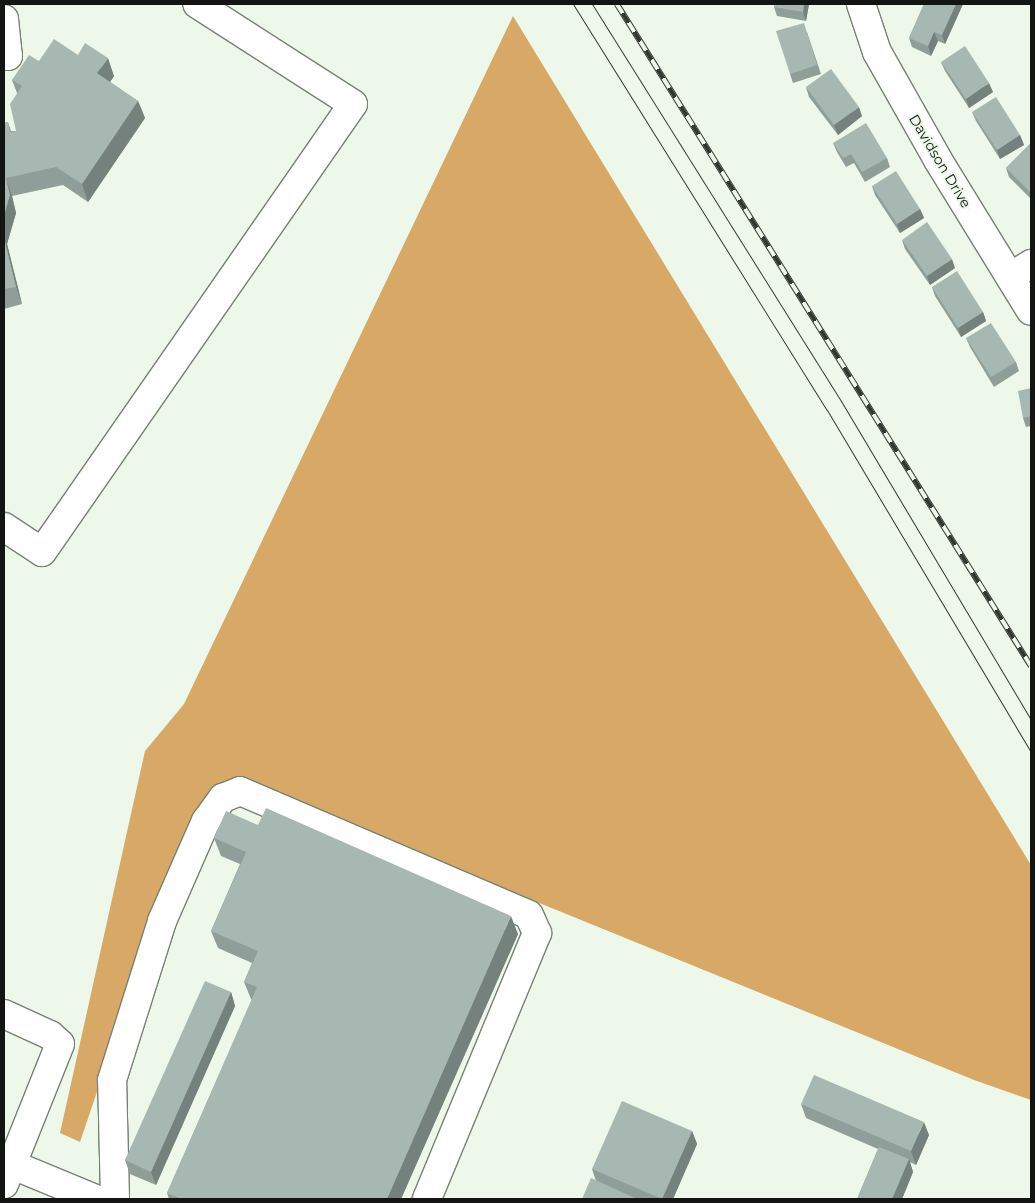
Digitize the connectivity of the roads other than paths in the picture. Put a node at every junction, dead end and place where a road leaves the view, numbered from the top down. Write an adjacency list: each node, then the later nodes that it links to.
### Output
1 (197, 4): 7 (street)
2 (861, 4): 5 (street, Davidson Drive)
3 (4, 19): 4 (street)
4 (4, 56)
5 (1021, 270): 6 (street, Davidson Drive)
6 (1031, 311)
7 (4, 527)
8 (4, 1014): 9 (street)
9 (8, 1174): 10 (street)
10 (95, 1199)
11 (115, 1199): 12 (street)
12 (427, 1199)

